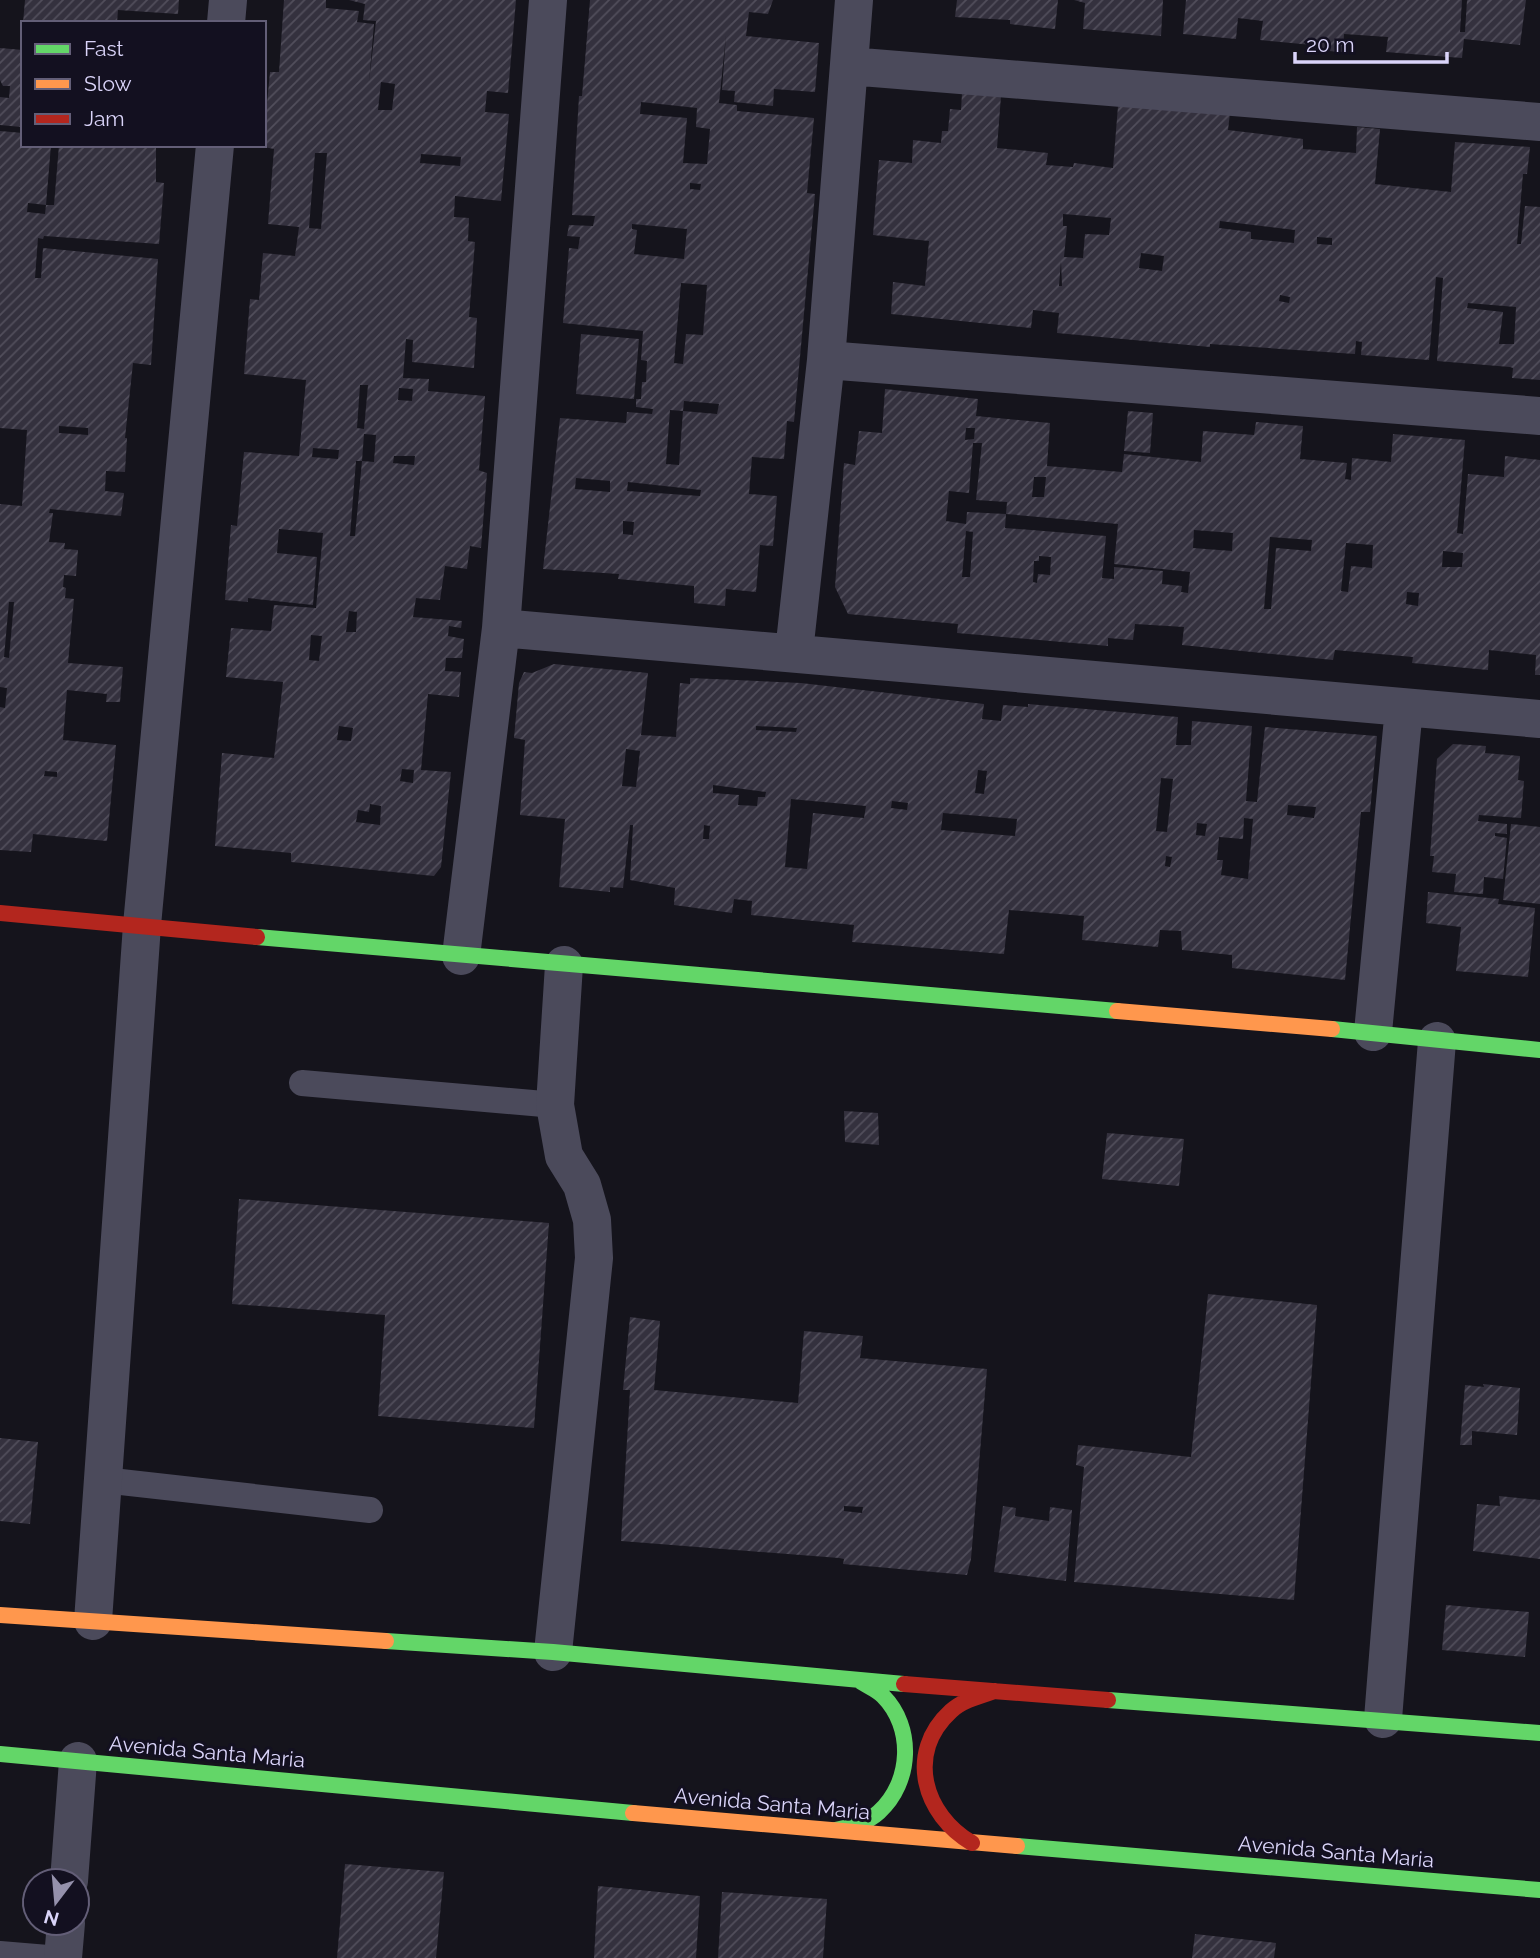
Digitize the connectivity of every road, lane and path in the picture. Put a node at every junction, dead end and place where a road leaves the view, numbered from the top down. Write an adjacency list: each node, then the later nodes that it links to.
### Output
1 (228, 0): 4 (street)
2 (548, 0): 10 (street)
3 (854, 0): 5 (street)
4 (226, 21)
5 (849, 66): 6 (street); 8 (street)
6 (1540, 122)
7 (215, 147): 15 (street)
8 (826, 360): 9 (street); 11 (street)
9 (1540, 416)
10 (500, 628): 11 (street); 16 (street)
11 (794, 652): 12 (street)
12 (1404, 708): 13 (street); 18 (street)
13 (1540, 719)
14 (0, 913): 15 (main road)
15 (142, 925): 16 (main road); 23 (street)
16 (461, 956): 17 (main road)
17 (564, 965): 18 (main road); 22 (street)
18 (1373, 1032): 19 (main road)
19 (1437, 1041): 20 (main road); 30 (street)
20 (1540, 1050)
21 (302, 1083): 22 (lane)
22 (555, 1105): 27 (street)
23 (103, 1480): 24 (lane); 26 (street)
24 (370, 1510)
25 (0, 1615): 26 (main road)
26 (93, 1621): 27 (main road)
27 (553, 1652): 28 (main road)
28 (860, 1681): 29 (main road); 34 (main road)
29 (997, 1691): 30 (main road); 35 (main road)
30 (1383, 1719): 31 (main road)
31 (1540, 1732)
32 (0, 1754): 33 (main road, Avenida Santa Maria)
33 (78, 1761): 34 (main road, Avenida Santa Maria); 36 (street)
34 (833, 1831): 35 (main road, Avenida Santa Maria)
35 (972, 1843): 37 (main road, Avenida Santa Maria)
36 (70, 1867)
37 (1540, 1890)
38 (65, 1937): 41 (street)
39 (0, 1954): 40 (lane)
40 (48, 1958)
41 (63, 1958)

